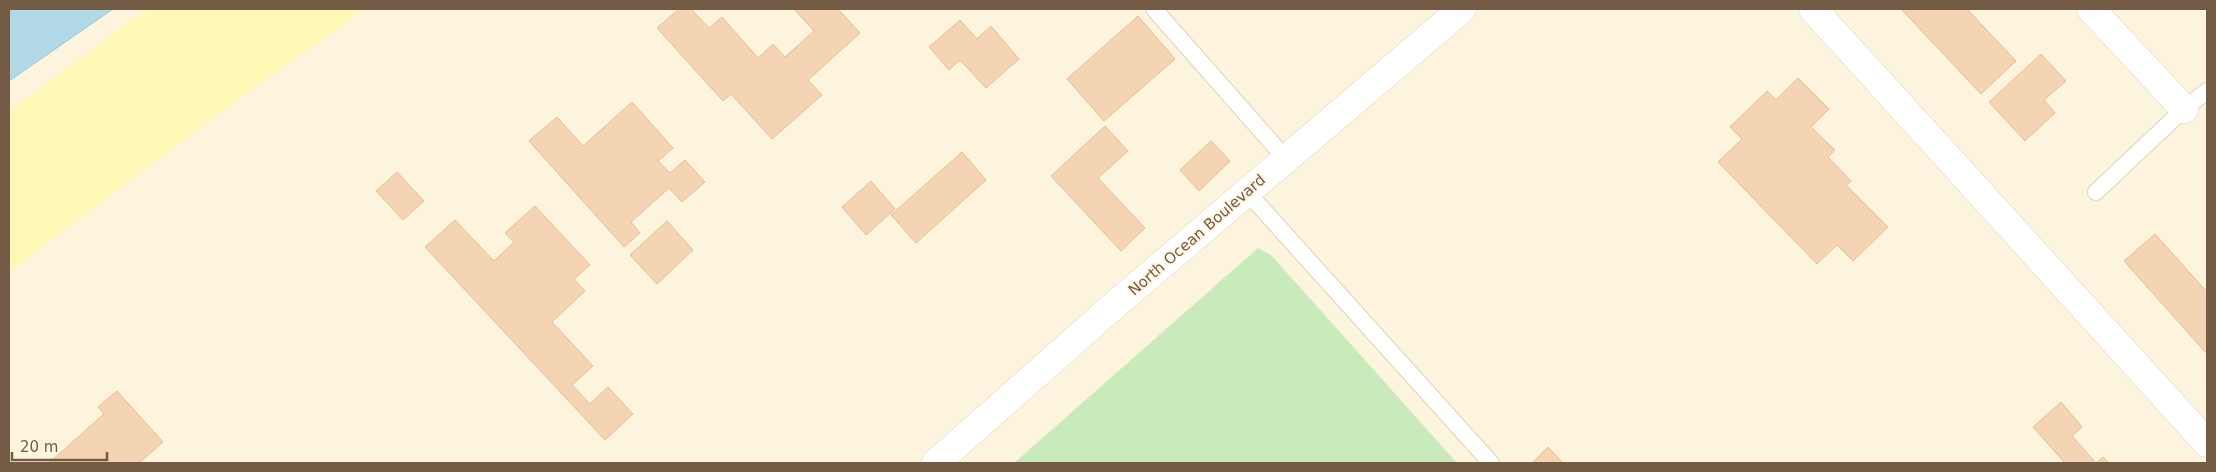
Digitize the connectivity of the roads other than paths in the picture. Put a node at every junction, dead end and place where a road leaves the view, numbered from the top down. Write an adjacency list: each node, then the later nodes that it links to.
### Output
1 (1154, 9): 7 (lane)
2 (1462, 9): 7 (street, North Ocean Boulevard)
3 (1813, 9): 10 (street)
4 (2091, 9): 6 (street)
5 (2207, 91): 6 (lane)
6 (2184, 109): 9 (lane)
7 (1286, 159): 8 (street, North Ocean Boulevard)
8 (1247, 192): 11 (street, North Ocean Boulevard); 12 (lane)
9 (2096, 192)
10 (2207, 443)
11 (936, 463)
12 (1491, 463)

